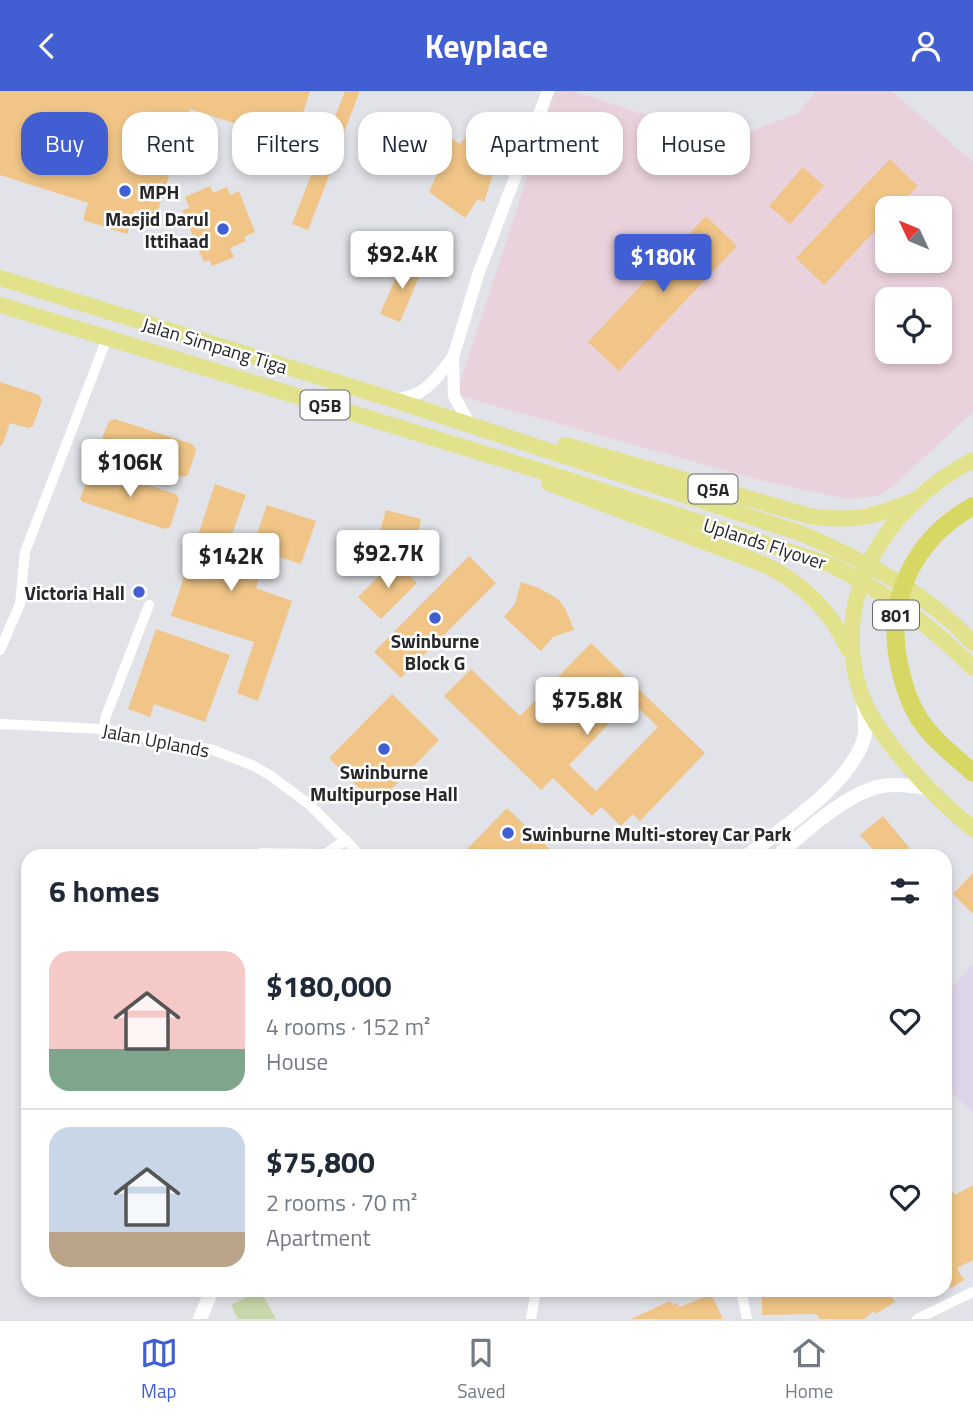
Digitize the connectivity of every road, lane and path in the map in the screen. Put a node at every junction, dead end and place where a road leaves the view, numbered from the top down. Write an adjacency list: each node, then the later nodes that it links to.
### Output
1 (548, 91): 5 (street)
2 (0, 278): 6 (main road, Jalan Simpang Tiga / Q5A)
3 (0, 305): 4 (main road, Jalan Simpang Tiga / Q5B)
4 (107, 338): 10 (main road, Jalan Simpang Tiga / Q5B); 17 (street)
5 (453, 357): 6 (street); 7 (street)
6 (391, 399): 7 (main road, Jalan Simpang Tiga / Q5A)
7 (470, 425): 8 (main road, Jalan Simpang Tiga / Q5A)
8 (510, 438): 9 (main road, Jalan Simpang Tiga / Q5A); 13 (main road, Q5A)
9 (549, 451): 16 (main road, Uplands Flyover)
10 (505, 460): 12 (main road, Jalan Simpang Tiga / Q5B); 18 (main road, Q5B)
11 (973, 460): 13 (main road)
12 (544, 472): 19 (main road, Uplands Flyover)
13 (915, 500): 18 (main road)
14 (973, 506): 23 (highway, 801)
15 (149, 605): 22 (street)
16 (973, 643)
17 (0, 650)
18 (854, 660): 20 (main road)
19 (973, 668)
20 (862, 695): 24 (main road); 29 (main road)
21 (0, 723): 22 (street, Jalan Uplands)
22 (103, 729): 26 (street, Jalan Uplands)
23 (973, 773)
24 (932, 789): 25 (main road); 30 (main road)
25 (973, 829)
26 (346, 840): 27 (street); 28 (street, Jalan Uplands)
27 (332, 849)
28 (354, 849)
29 (756, 849)
30 (785, 849)
31 (973, 1291): 38 (street)
32 (209, 1297): 35 (main road)
33 (535, 1297): 36 (street)
34 (742, 1297): 37 (street)
35 (200, 1319)
36 (531, 1319)
37 (747, 1319)
38 (917, 1319)

